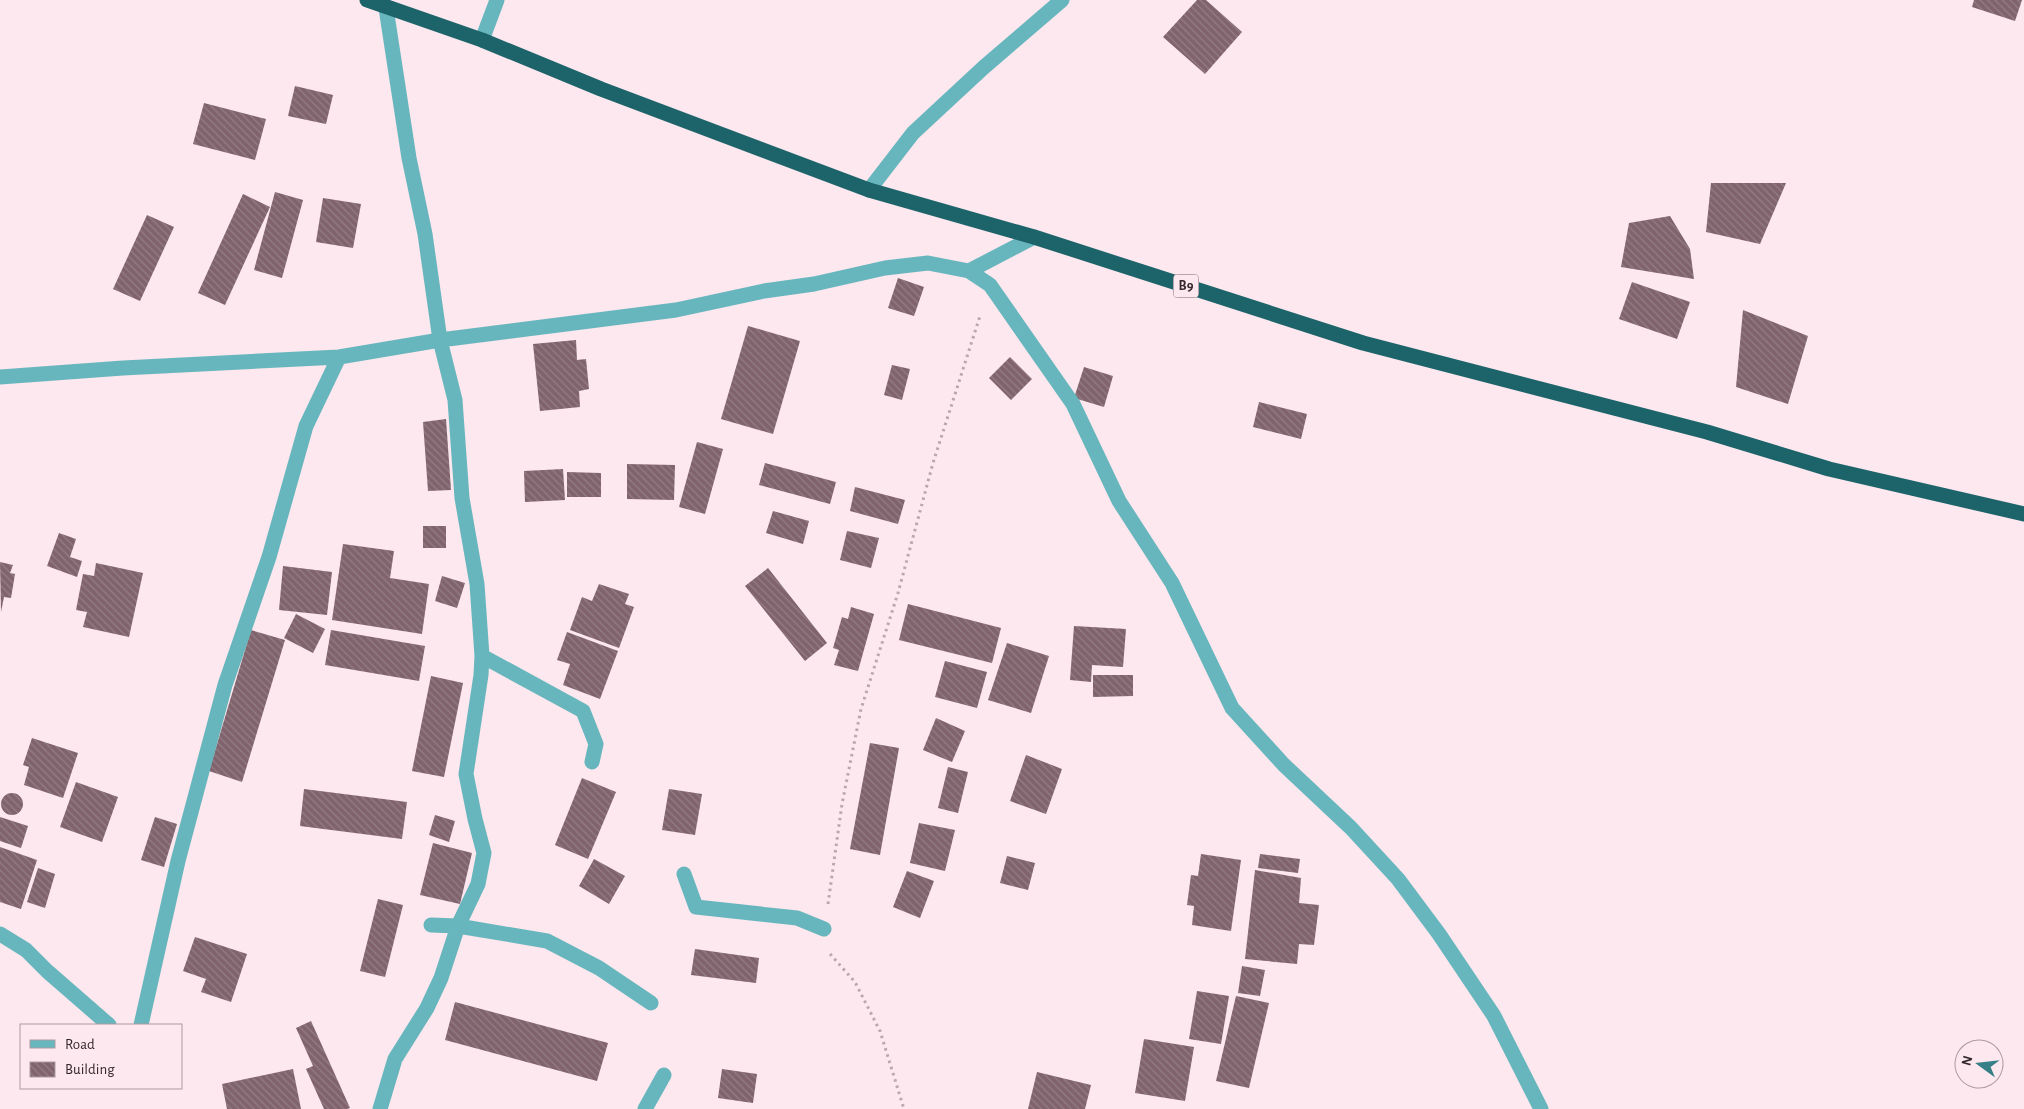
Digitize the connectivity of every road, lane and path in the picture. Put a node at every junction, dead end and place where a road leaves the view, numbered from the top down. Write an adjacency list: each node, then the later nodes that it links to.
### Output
1 (366, 0): 4 (highway, B9)
2 (497, 0): 5 (street)
3 (1062, 0): 6 (street)
4 (386, 8): 5 (highway, B9); 10 (street)
5 (482, 40): 6 (highway, B9)
6 (870, 190): 7 (highway, B9)
7 (1034, 236): 8 (street); 13 (highway, B9)
8 (969, 271): 9 (street); 10 (street)
9 (990, 285): 19 (path); 28 (street)
10 (440, 340): 11 (street); 14 (street)
11 (339, 357): 12 (street); 23 (street)
12 (0, 377)
13 (2024, 514)
14 (482, 656): 15 (street); 18 (street)
15 (592, 762)
16 (684, 874): 19 (street)
17 (431, 925): 18 (street)
18 (458, 926): 21 (street); 25 (street)
19 (824, 929): 27 (path)
20 (0, 934): 22 (street)
21 (650, 1002)
22 (108, 1024)
23 (142, 1024)
24 (664, 1074): 26 (street)
25 (380, 1109)
26 (645, 1109)
27 (904, 1109)
28 (1541, 1109)

